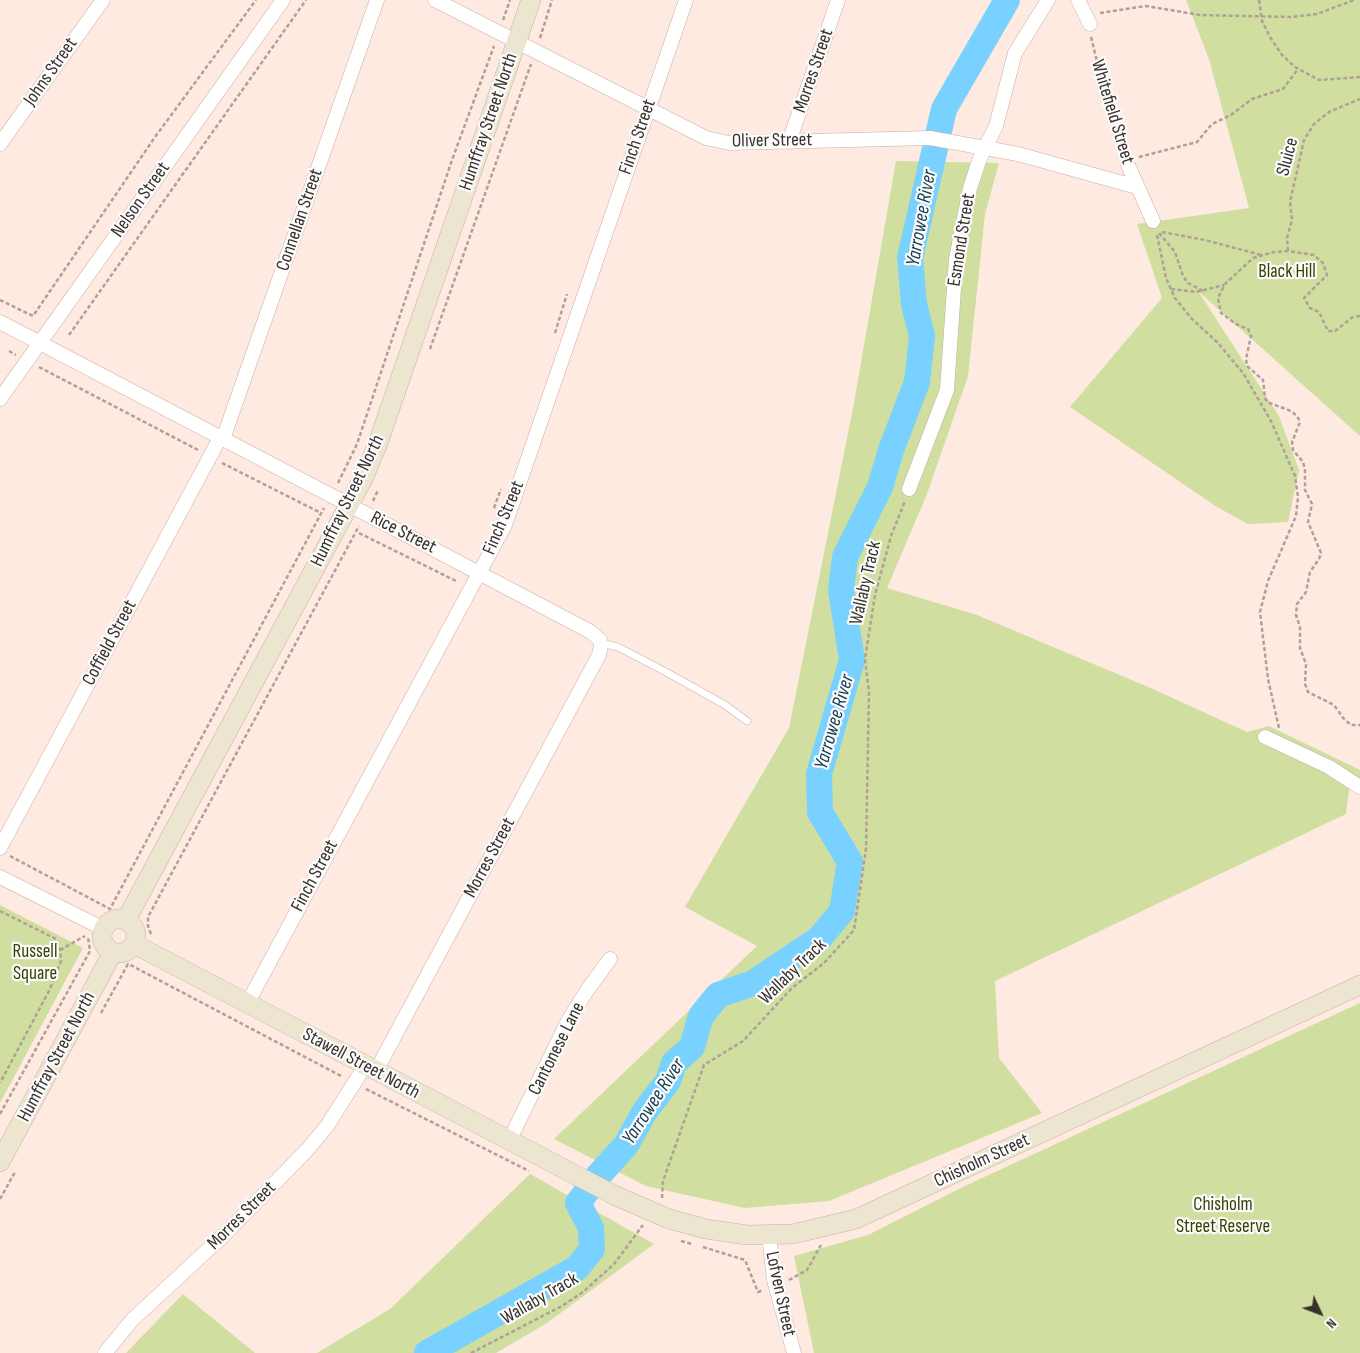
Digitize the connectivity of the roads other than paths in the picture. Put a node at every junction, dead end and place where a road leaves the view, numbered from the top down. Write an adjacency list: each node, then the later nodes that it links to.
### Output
1 (103, 0): 14 (street, Johns Street)
2 (282, 0): 20 (street, Nelson Street)
3 (378, 0): 22 (street, Connellan Street)
4 (436, 0): 11 (street, Oliver Street)
5 (531, 0): 11 (street, Humffray Street North)
6 (686, 0): 12 (street, Finch Street)
7 (838, 0): 13 (street, Morres Street)
8 (1048, 0): 15 (street, Esmond Street)
9 (1078, 0): 10 (street)
10 (1088, 20)
11 (516, 42): 12 (street, Oliver Street); 24 (street, Humffray Street North)
12 (648, 110): 13 (street, Oliver Street); 25 (street, Finch Street)
13 (789, 142): 15 (street, Oliver Street)
14 (0, 144)
15 (986, 147): 17 (street, Oliver Street); 23 (street, Esmond Street)
16 (1127, 163): 17 (street, Whitefield Street)
17 (1137, 187): 18 (street, Whitefield Street)
18 (1154, 226)
19 (0, 322): 20 (street, Rice Street)
20 (40, 343): 21 (street, Nelson Street); 22 (street, Rice Street)
21 (0, 399)
22 (221, 438): 24 (street, Rice Street); 30 (street, Coffield Street)
23 (909, 489)
24 (350, 506): 25 (street, Rice Street); 32 (street, Humffray Street North)
25 (478, 572): 26 (street, Rice Street); 38 (street, Finch Street)
26 (601, 643): 27 (lane, Rice Street); 39 (street, Morres Street)
27 (747, 721)
28 (1265, 737): 29 (street)
29 (1360, 787)
30 (4, 852)
31 (0, 877): 33 (street)
32 (126, 920): 33 (street); 34 (street)
33 (94, 929): 35 (street)
34 (140, 948): 35 (street); 38 (street, Stawell Street North)
35 (121, 958): 41 (street, Humffray Street North)
36 (610, 959): 40 (street, Cantonese Lane)
37 (1360, 985): 43 (street, Chisholm Street)
38 (247, 1004): 39 (street, Stawell Street North)
39 (370, 1068): 40 (street, Stawell Street North); 44 (street, Morres Street)
40 (509, 1141): 42 (street, Stawell Street North)
41 (0, 1162)
42 (584, 1180): 43 (street, Chisholm Street)
43 (769, 1235): 45 (street, Lofven Street)
44 (106, 1353)
45 (794, 1353)

